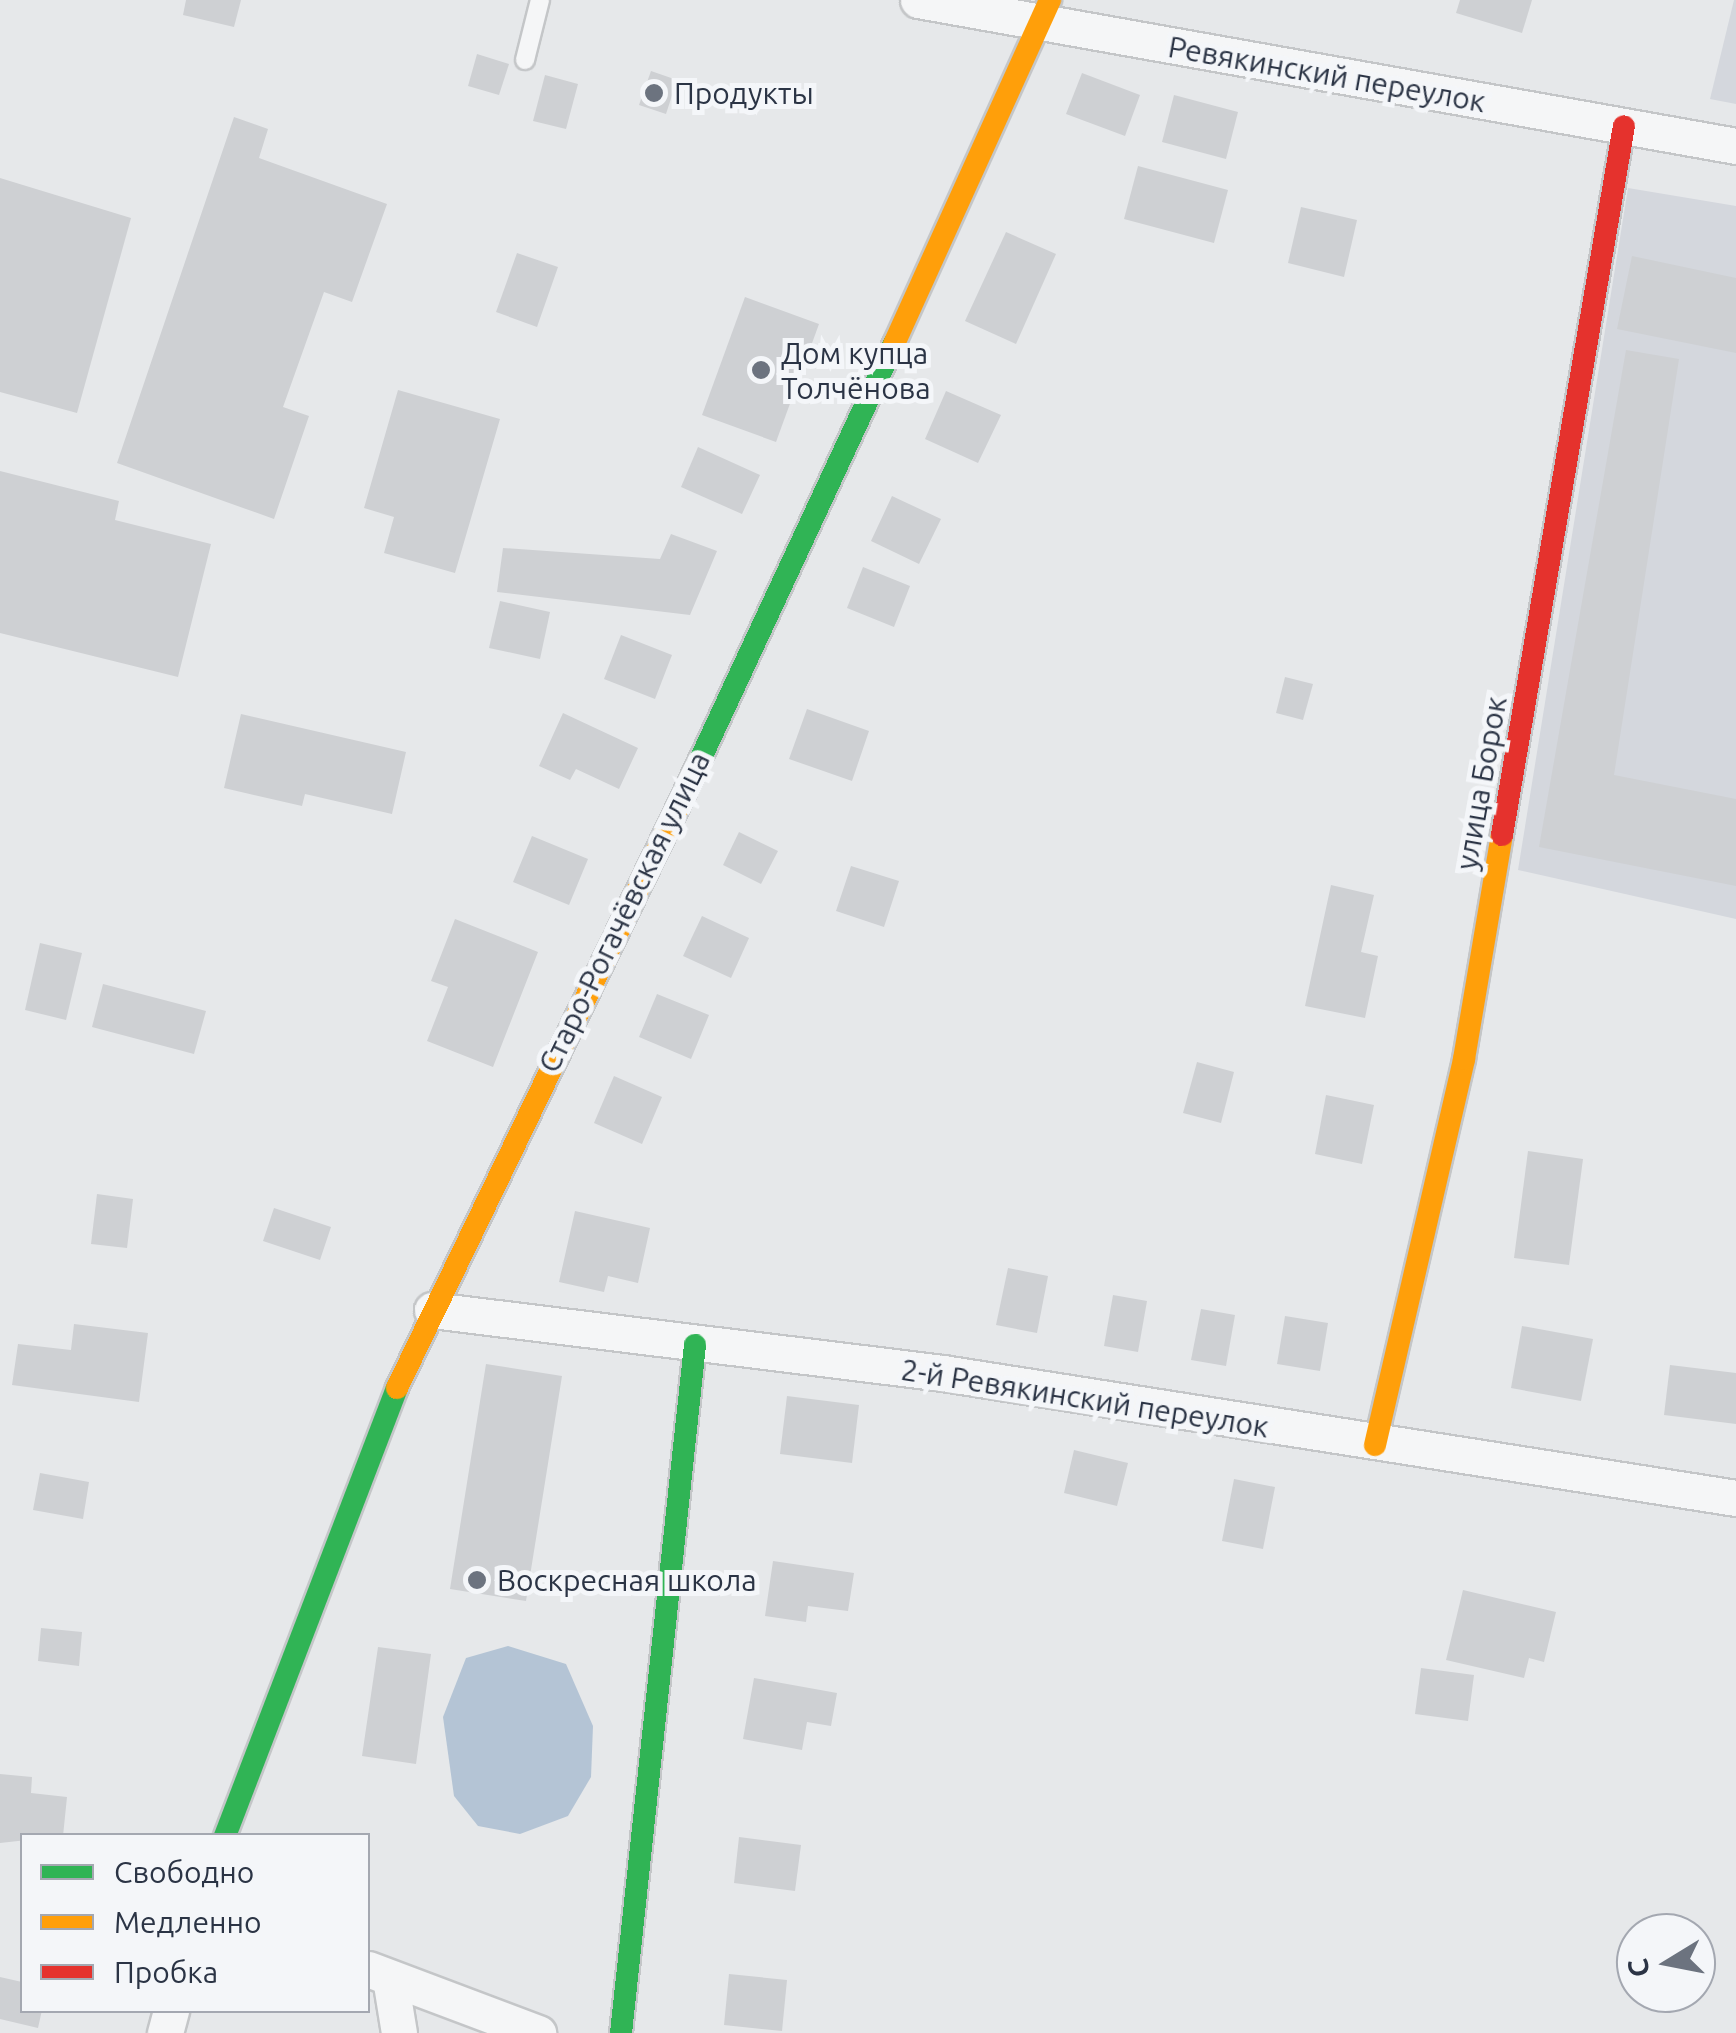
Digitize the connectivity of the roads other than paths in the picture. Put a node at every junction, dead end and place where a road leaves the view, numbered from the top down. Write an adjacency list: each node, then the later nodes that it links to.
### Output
1 (540, 0): 4 (lane)
2 (918, 0): 3 (street, Ревякинский переулок)
3 (1044, 12): 5 (street, Ревякинский переулок); 7 (street, Старо-Рогачёвская улица)
4 (525, 60)
5 (1624, 126): 6 (street, Ревякинский переулок); 9 (street, улица Борок)
6 (1736, 146)
7 (432, 1310): 8 (street, 2-й Ревякинский переулок); 11 (street, Старо-Рогачёвская улица)
8 (695, 1346): 9 (street, 2-й Ревякинский переулок); 15 (street)
9 (1374, 1444): 10 (street, 2-й Ревякинский переулок)
10 (1736, 1498)
11 (226, 1833)
12 (379, 1974): 13 (street); 14 (street)
13 (399, 2033)
14 (538, 2033)
15 (622, 2033)

